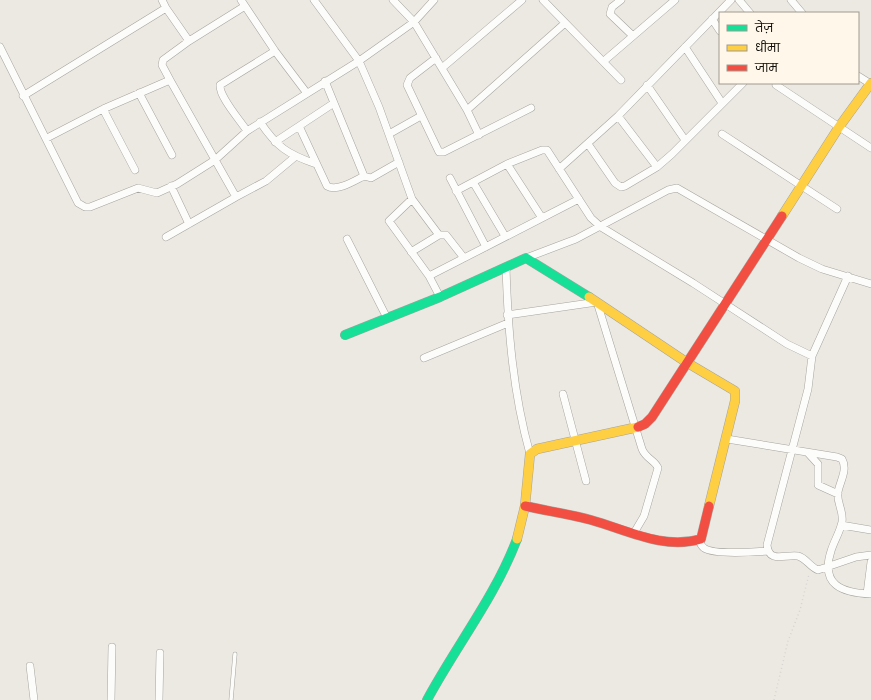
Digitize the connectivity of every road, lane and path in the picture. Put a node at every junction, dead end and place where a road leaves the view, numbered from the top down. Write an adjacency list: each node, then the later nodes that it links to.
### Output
1 (162, 0): 13 (street)
2 (314, 0): 28 (street)
3 (393, 0): 19 (street)
4 (434, 0): 19 (street)
5 (522, 0): 30 (street)
6 (543, 0): 20 (street)
7 (620, 0): 22 (street)
8 (675, 0): 22 (street)
9 (732, 0): 15 (street)
10 (739, 0): 16 (street)
11 (791, 0): 17 (street)
12 (243, 3): 23 (street); 26 (street)
13 (166, 8): 23 (street); 41 (street)
14 (719, 12): 18 (street)
15 (719, 12)
16 (749, 12)
17 (801, 12)
18 (712, 19): 21 (street); 25 (street)
19 (414, 22): 27 (street); 28 (street)
20 (565, 23): 29 (street); 46 (street)
21 (719, 30)
22 (632, 35): 29 (street)
23 (188, 41): 32 (street)
24 (0, 47): 41 (street)
25 (685, 47): 37 (street); 43 (street)
26 (275, 51): 40 (street); 52 (street)
27 (436, 58): 30 (street); 47 (street)
28 (359, 61): 34 (street); 53 (street)
29 (604, 61): 33 (street)
30 (442, 68): 46 (street)
31 (859, 77): 36 (street)
32 (170, 80): 39 (street); 63 (street)
33 (621, 80)
34 (325, 81): 40 (street); 42 (street)
35 (742, 84): 43 (street)
36 (871, 84): 51 (street)
37 (647, 85): 48 (street); 57 (street)
38 (776, 85): 51 (street)
39 (139, 92): 44 (street); 61 (street)
40 (306, 92): 49 (street)
41 (23, 96): 56 (street)
42 (334, 103): 50 (street); 70 (street)
43 (722, 103): 57 (street)
44 (103, 108): 56 (street); 69 (street)
45 (531, 108): 55 (street)
46 (467, 110): 55 (street)
47 (421, 116): 53 (street); 55 (street)
48 (618, 116): 59 (street); 67 (street)
49 (260, 122): 52 (street); 58 (street)
50 (299, 126): 58 (street); 65 (street)
51 (839, 127): 60 (street); 74 (street)
52 (247, 131): 63 (street)
53 (389, 134): 64 (street)
54 (722, 134): 74 (street)
55 (479, 136)
56 (47, 138): 73 (street)
57 (685, 140): 67 (street)
58 (275, 142): 62 (street)
59 (588, 144): 67 (street); 68 (street)
60 (871, 148)
61 (172, 155)
62 (296, 156): 65 (street); 76 (street)
63 (215, 160): 73 (street); 76 (street)
64 (399, 162): 70 (street); 78 (street)
65 (316, 164): 70 (street)
66 (507, 164): 68 (street); 72 (street); 80 (street)
67 (656, 167)
68 (559, 169): 77 (street)
69 (135, 170)
70 (364, 176)
71 (450, 178): 75 (street)
72 (473, 182): 75 (street); 84 (street)
73 (171, 186): 81 (street)
74 (802, 186): 79 (street); 87 (street)
75 (456, 191): 88 (street)
76 (236, 197): 81 (street)
77 (579, 198): 80 (street); 82 (street)
78 (412, 199): 83 (street); 89 (street)
79 (837, 209)
80 (542, 218): 84 (street)
81 (189, 224): 85 (street)
82 (601, 227): 87 (street); 91 (street); 98 (street)
83 (439, 234): 89 (street); 90 (street)
84 (505, 236): 88 (street)
85 (166, 237)
86 (347, 239): 100 (street)
87 (769, 239): 94 (street); 98 (street)
88 (486, 247): 90 (street)
89 (411, 252): 93 (street)
90 (464, 258): 93 (street)
91 (526, 258): 92 (street); 97 (street)
92 (506, 267): 96 (street); 99 (street)
93 (429, 276): 96 (street)
94 (848, 276): 95 (street); 103 (street)
95 (871, 284)
96 (440, 297): 100 (street)
97 (597, 302): 99 (street); 105 (street); 107 (street)
98 (726, 304): 103 (street); 105 (street)
99 (507, 315): 101 (street)
100 (387, 318): 102 (street)
101 (508, 323): 104 (street); 112 (street)
102 (345, 335)
103 (812, 356): 110 (street)
104 (424, 358)
105 (686, 362): 107 (street); 108 (street)
106 (564, 394): 109 (street)
107 (635, 428): 109 (street); 118 (street)
108 (727, 439): 110 (street); 119 (street)
109 (575, 441): 112 (street); 113 (street)
110 (791, 450): 111 (street); 120 (street)
111 (808, 452): 114 (street); 114 (street)
112 (530, 454): 115 (street)
113 (586, 481)
114 (838, 494): 116 (street)
115 (525, 506): 118 (street); 134 (street)
116 (841, 525): 117 (street); 124 (street)
117 (871, 530)
118 (634, 533): 119 (street)
119 (699, 540): 120 (street)
120 (768, 551): 123 (street)
121 (871, 555): 124 (street)
122 (871, 562): 125 (street)
123 (811, 567): 124 (street); 135 (path)
124 (827, 567): 125 (street)
125 (869, 594)
126 (112, 647): 131 (street)
127 (160, 653): 132 (street)
128 (235, 654): 133 (lane)
129 (30, 666): 130 (street)
130 (34, 700)
131 (111, 700)
132 (159, 700)
133 (230, 700)
134 (427, 700)
135 (774, 700)

